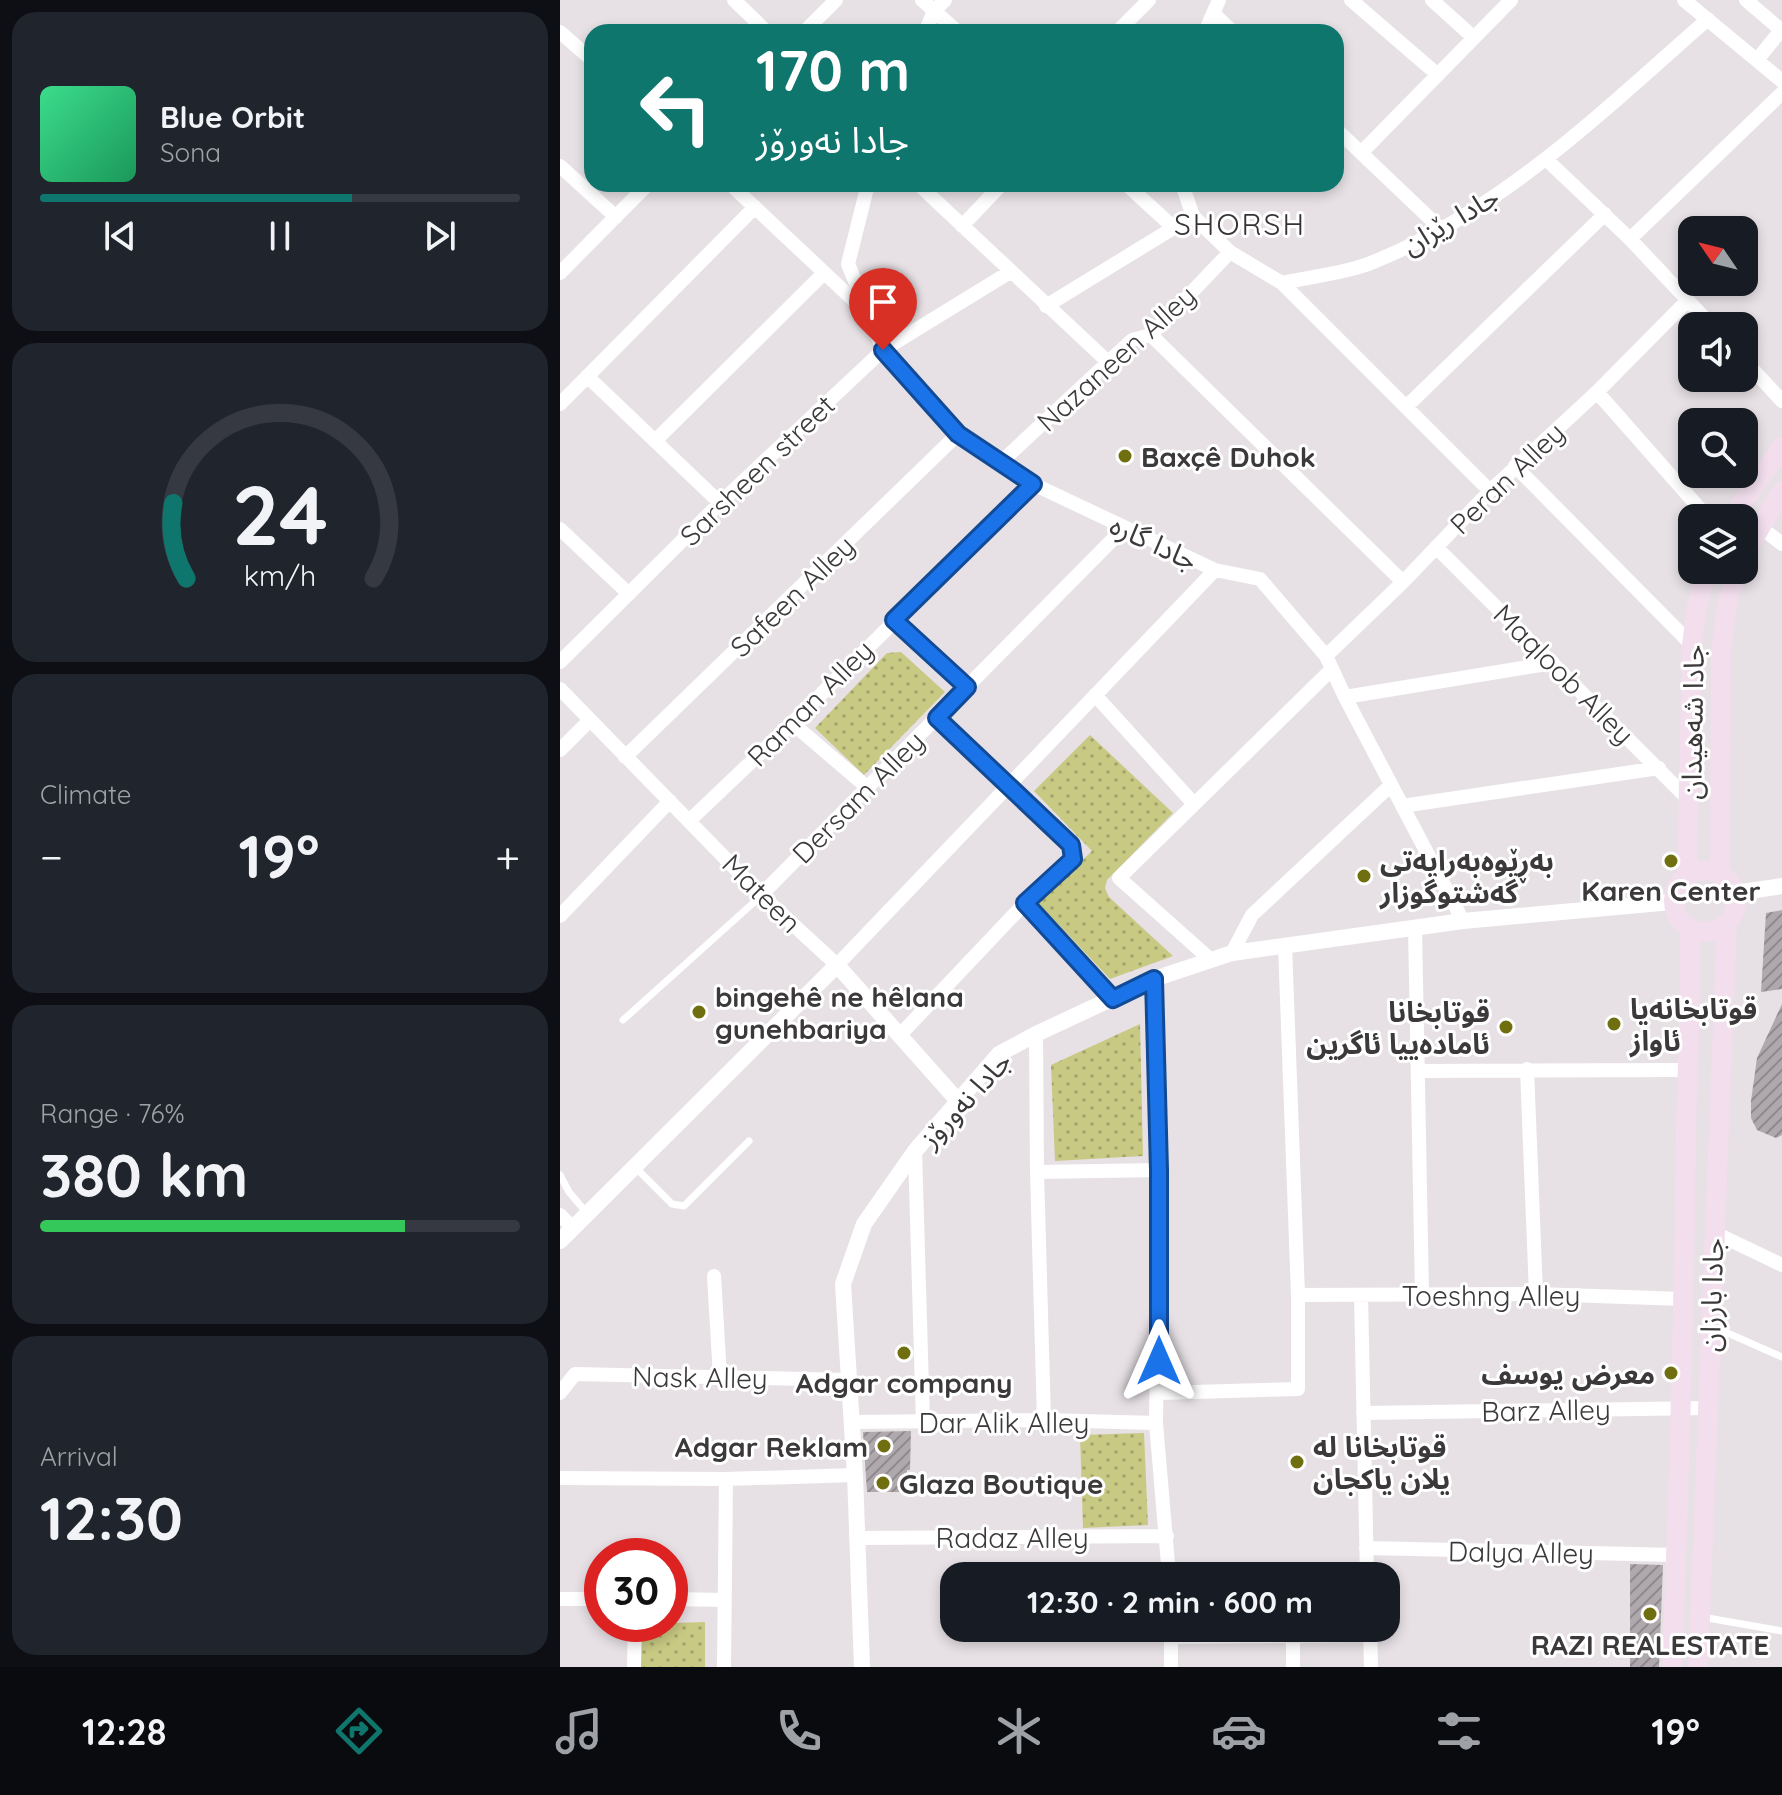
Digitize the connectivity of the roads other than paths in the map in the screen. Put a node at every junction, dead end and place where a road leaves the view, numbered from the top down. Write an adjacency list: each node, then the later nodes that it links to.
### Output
1 (836, 0): 14 (street)
2 (922, 0): 10 (street)
3 (1149, 0): 17 (street)
4 (1352, 0): 24 (street)
5 (1432, 0): 21 (street)
6 (1511, 0): 21 (street)
7 (1684, 0): 12 (street)
8 (1746, 0): 19 (street)
9 (743, 3): 13 (street)
10 (940, 5): 15 (street); 16 (street)
11 (1216, 6): 18 (street)
12 (1708, 19): 23 (street); 29 (street, جادا رێزان)
13 (760, 24)
14 (812, 24)
15 (929, 24)
16 (953, 24)
17 (1125, 24)
18 (1228, 24)
19 (1782, 30): 23 (street)
20 (560, 32): 22 (street)
21 (1473, 37): 24 (street)
22 (584, 53)
23 (1757, 60): 25 (street)
24 (1438, 75): 28 (street)
25 (1782, 81)
26 (1782, 93): 47 (street)
27 (1344, 137): 28 (street)
28 (1361, 153): 46 (street)
29 (1547, 160): 41 (street); 46 (street, جادا رێزان)
30 (560, 166): 31 (street)
31 (584, 188)
32 (589, 192): 43 (street)
33 (640, 192): 43 (street)
34 (739, 192): 40 (street)
35 (866, 192): 56 (street, جادا گارە)
36 (926, 192): 44 (street)
37 (994, 192): 44 (street)
38 (1135, 192): 45 (street)
39 (1185, 192): 42 (street)
40 (755, 207): 51 (street); 61 (street)
41 (1605, 214): 47 (street); 65 (street)
42 (1193, 216): 45 (street); 48 (street)
43 (616, 217): 50 (street)
44 (962, 226): 49 (street)
45 (1174, 228): 54 (street)
46 (1442, 230): 52 (street, جادا رێزان)
47 (1630, 239): 53 (street)
48 (1230, 252): 52 (street); 57 (street, Nazaneen Alley)
49 (1010, 272): 54 (street); 58 (street, Sarsheen street)
50 (560, 273)
51 (824, 273): 56 (street); 67 (street)
52 (1282, 283): 65 (street)
53 (1688, 300): 55 (street); 62 (street, Peran Alley)
54 (1046, 306): 59 (street)
55 (1699, 312)
56 (869, 315): 58 (street, جادا گارە)
57 (1151, 335): 59 (street, Nazaneen Alley); 83 (street)
58 (883, 350): 66 (street, جادا گارە); 74 (street, Sarsheen street)
59 (1107, 361): 69 (street, Nazaneen Alley)
60 (1758, 375): 63 (street)
61 (587, 376): 64 (street); 67 (street)
62 (1597, 392): 70 (street, Peran Alley); 75 (street)
63 (1782, 401)
64 (560, 404)
65 (1407, 406): 72 (street)
66 (958, 434): 69 (street, جادا گارە); 100 (street, Safeen Alley)
67 (655, 441): 74 (street)
68 (1782, 447): 76 (main road)
69 (1000, 463): 71 (street, جادا گارە)
70 (1515, 466): 72 (street, Peran Alley); 88 (street)
71 (1033, 484): 78 (street, جادا گارە); 87 (street, Raman Alley)
72 (1490, 491): 81 (street, Peran Alley)
73 (1782, 491): 77 (main road)
74 (720, 503): 86 (street, Sarsheen street)
75 (1696, 504)
76 (1741, 504)
77 (1759, 526): 80 (street)
78 (1124, 528): 82 (street, جادا گارە); 92 (street, Dersam Alley)
79 (560, 529): 86 (street)
80 (1782, 544)
81 (1436, 547): 83 (street, Peran Alley); 91 (street, Maqloob Alley)
82 (1215, 570): 90 (street, جادا گارە); 94 (street)
83 (1403, 582): 90 (street, Peran Alley)
84 (1703, 584): 88 (main road, جادا شەهیدان)
85 (1733, 584): 110 (main road, جادا شەهیدان)
86 (629, 594): 89 (street, Sarsheen street)
87 (894, 620): 92 (street); 98 (street, Raman Alley)
88 (1692, 645): 106 (main road, جادا شەهیدان)
89 (560, 662)
90 (1329, 662): 95 (street, جادا گارە); 107 (street, Peran Alley)
91 (1553, 663): 95 (street); 101 (street, Maqloob Alley)
92 (967, 687): 96 (street, Dersam Alley)
93 (560, 689): 97 (street, Mateen)
94 (1095, 695): 102 (street); 107 (street)
95 (1345, 697): 103 (street, جادا گارە)
96 (937, 718): 102 (street); 104 (street, Dersam Alley)
97 (590, 720): 99 (street); 100 (street, Mateen)
98 (792, 723): 104 (street); 109 (street, Raman Alley)
99 (560, 750)
100 (625, 757): 105 (street, Mateen)
101 (1659, 768): 106 (street, Maqloob Alley); 108 (street)
102 (1007, 785): 116 (street); 125 (street)
103 (1391, 785): 108 (street, جادا گارە); 123 (street)
104 (868, 788): 114 (street, Dersam Alley)
105 (670, 801): 109 (street, Mateen); 117 (street)
106 (1691, 801): 111 (main road, جادا شەهیدان)
107 (1194, 804): 124 (street, Peran Alley)
108 (1402, 806): 118 (street, جادا گارە)
109 (690, 820): 114 (street, Mateen)
110 (1720, 873): 111 (main road); 113 (main road)
111 (1687, 875): 115 (main road)
112 (1782, 886): 113 (street)
113 (1735, 893): 119 (main road)
114 (761, 895): 125 (street, Mateen); 128 (lane)
115 (1672, 902): 118 (street, جادا نەورۆز); 121 (main road)
116 (1025, 903): 127 (street); 130 (street)
117 (560, 916)
118 (1463, 921): 120 (street, جادا نەورۆز)
119 (1727, 923): 121 (main road); 144 (main road, جادا بارزان)
120 (1415, 928): 122 (street, جادا نەورۆز); 133 (street)
121 (1689, 928): 132 (main road, جادا بارزان)
122 (1285, 945): 123 (street, جادا نەورۆز); 150 (street)
123 (1232, 953): 124 (street, جادا نەورۆز)
124 (1211, 960): 126 (street, جادا نەورۆز)
125 (837, 965): 130 (street, Mateen); 137 (street)
126 (1154, 979): 127 (street, جادا نەورۆز); 138 (street)
127 (1113, 999): 129 (street, جادا نەورۆز)
128 (623, 1020)
129 (1036, 1034): 134 (street, جادا نەورۆز); 139 (street)
130 (899, 1036): 134 (street, Mateen)
131 (1527, 1069): 132 (street); 133 (street); 149 (street)
132 (1687, 1070): 152 (main road, جادا بارزان)
133 (1418, 1071): 148 (street)
134 (958, 1101): 136 (street, جادا نەورۆز)
135 (749, 1141): 137 (lane)
136 (915, 1151): 156 (street, جادا نەورۆز); 164 (street)
137 (635, 1167): 141 (street)
138 (1159, 1170): 139 (street); 158 (street)
139 (1037, 1172): 162 (street)
140 (560, 1175): 141 (lane)
141 (587, 1214): 143 (street)
142 (560, 1215): 143 (street)
143 (573, 1228): 145 (street)
144 (1713, 1232): 146 (street); 153 (main road, جادا بارزان)
145 (560, 1241)
146 (1782, 1265)
147 (714, 1276): 155 (street)
148 (1422, 1294): 149 (street, Toeshng Alley); 151 (street, Toeshng Alley)
149 (1536, 1294): 152 (street, Toeshng Alley)
150 (1298, 1295): 151 (street, Toeshng Alley); 158 (street)
151 (1361, 1295): 161 (street)
152 (1684, 1299): 159 (main road, جادا بارزان)
153 (1711, 1325): 154 (lane); 160 (main road, جادا بارزان)
154 (1782, 1357)
155 (720, 1377): 156 (street, Nask Alley); 157 (street, Nask Alley)
156 (849, 1380): 163 (street, جادا نەورۆز)
157 (560, 1393)
158 (1158, 1393): 165 (street)
159 (1681, 1408): 160 (street, Barz Alley); 161 (street, Barz Alley); 172 (main road, جادا بارزان)
160 (1706, 1408): 179 (main road, جادا بارزان)
161 (1363, 1413): 171 (street)
162 (1044, 1420): 164 (street, Dar Alik Alley); 165 (street, Dar Alik Alley)
163 (852, 1422): 164 (street, Dar Alik Alley); 166 (street, جادا نەورۆز)
164 (923, 1422)
165 (1156, 1423): 169 (street)
166 (855, 1475): 168 (street); 170 (street, جادا نەورۆز)
167 (560, 1478): 168 (street)
168 (726, 1479): 178 (street)
169 (1167, 1536): 170 (street, Radaz Alley); 173 (street)
170 (858, 1538): 187 (street, جادا نەورۆز)
171 (1366, 1548): 172 (street, Dalya Alley); 174 (street)
172 (1676, 1555): 191 (main road, جادا بارزان)
173 (1168, 1562)
174 (1366, 1562)
175 (560, 1599): 176 (street)
176 (584, 1599)
177 (688, 1599): 178 (street)
178 (725, 1600): 186 (street)
179 (1700, 1617): 180 (lane); 192 (main road, جادا بارزان)
180 (1782, 1631)
181 (635, 1642): 185 (street)
182 (1171, 1642): 188 (street)
183 (1293, 1642): 189 (street)
184 (1370, 1642): 190 (street)
185 (634, 1667)
186 (724, 1667)
187 (862, 1667)
188 (1171, 1667)
189 (1293, 1667)
190 (1371, 1667)
191 (1672, 1667)
192 (1698, 1667)

